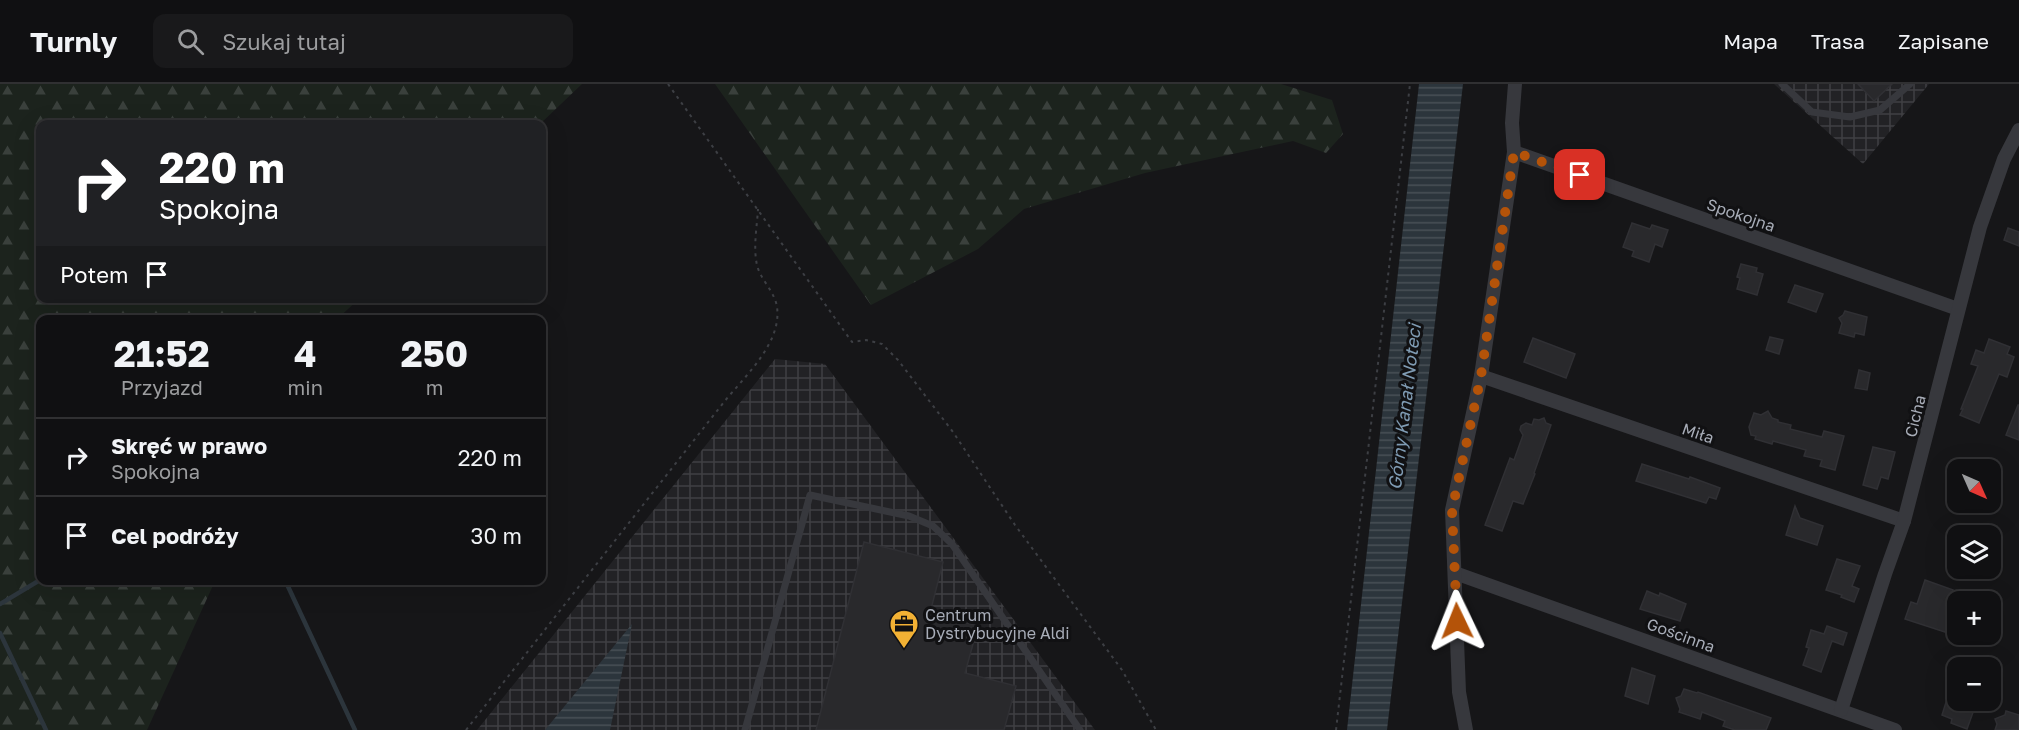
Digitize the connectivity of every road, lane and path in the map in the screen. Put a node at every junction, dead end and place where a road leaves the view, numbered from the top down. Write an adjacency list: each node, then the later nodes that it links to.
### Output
1 (668, 84): 8 (path)
2 (1410, 84): 18 (path)
3 (1515, 84): 7 (street)
4 (1782, 84): 5 (lane)
5 (1910, 84)
6 (2019, 130): 9 (street, Cicha)
7 (1514, 152): 9 (street, Spokojna); 10 (street)
8 (758, 209): 14 (path); 17 (path)
9 (1958, 309): 11 (street, Cicha)
10 (1481, 376): 11 (street, Miła); 12 (street)
11 (1904, 521): 13 (street, Cicha)
12 (1455, 573): 13 (street, Gościnna); 19 (street)
13 (1841, 710): 20 (street, Gościnna)
14 (466, 730)
15 (745, 730): 16 (lane)
16 (1080, 730)
17 (1156, 730)
18 (1336, 730)
19 (1466, 730)
20 (1895, 730)

